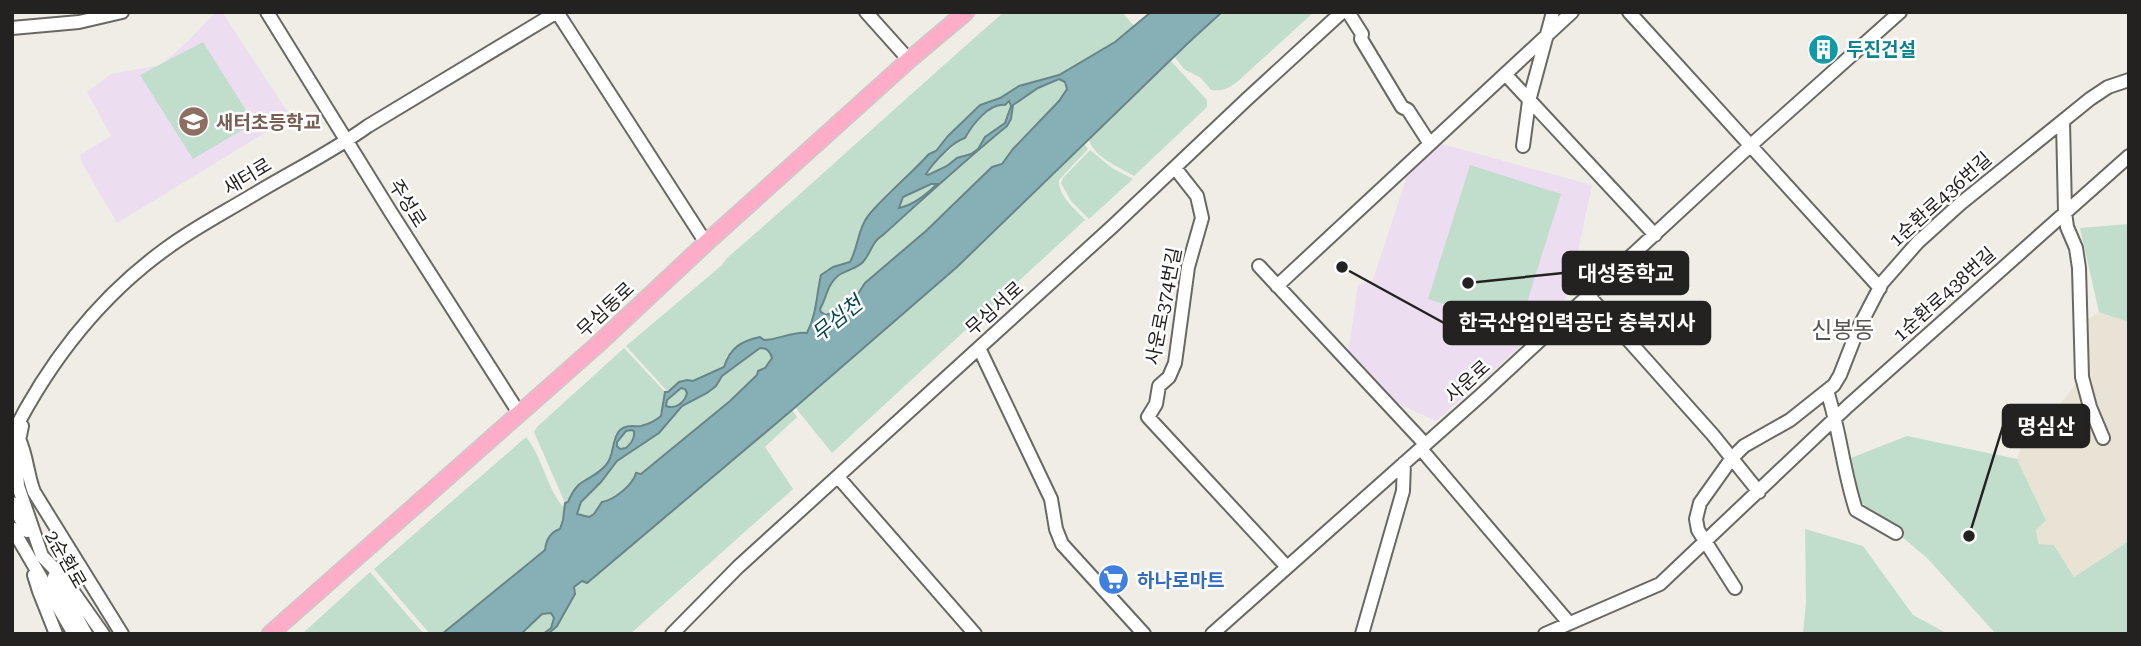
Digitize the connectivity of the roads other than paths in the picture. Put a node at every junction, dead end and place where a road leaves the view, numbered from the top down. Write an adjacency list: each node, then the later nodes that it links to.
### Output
1 (122, 12): 12 (street)
2 (267, 12): 19 (street, 주성로)
3 (557, 12): 19 (street, 새터로); 27 (street)
4 (866, 12): 14 (street)
5 (966, 12): 14 (main road, 무심동로)
6 (1342, 12): 24 (street, 무심서로)
7 (1348, 12): 20 (street)
8 (1553, 12): 13 (street)
9 (1572, 12): 13 (street)
10 (1629, 12): 21 (street)
11 (1900, 12): 21 (street, 사운로)
12 (12, 28)
13 (1546, 37): 15 (street); 17 (street)
14 (909, 60): 27 (main road, 무심동로)
15 (1506, 75): 17 (street); 20 (street)
16 (2129, 80): 18 (street, 1순환로436번길)
17 (1529, 101): 22 (street); 26 (street)
18 (2063, 121): 25 (street); 30 (street, 1순환로436번길)
19 (347, 142): 34 (street, 새터로); 35 (street, 주성로)
20 (1430, 144): 29 (street)
21 (1752, 145): 26 (street, 사운로); 30 (street)
22 (1523, 146)
23 (2129, 156): 25 (street, 1순환로438번길)
24 (1175, 168): 32 (street, 무심서로); 51 (street, 사운로374번길)
25 (2065, 212): 36 (street, 1순환로438번길); 39 (street)
26 (1655, 235): 31 (street, 사운로)
27 (706, 243): 35 (main road, 무심동로)
28 (1259, 266): 29 (street)
29 (1278, 286): 40 (street)
30 (1880, 288): 33 (street, 1순환로436번길)
31 (1589, 296): 40 (street, 사운로); 41 (street)
32 (979, 348): 43 (street, 무심서로); 62 (street)
33 (1827, 391): 36 (street); 41 (street, 1순환로436번길)
34 (30, 401): 37 (street); 38 (street)
35 (519, 413): 59 (main road, 무심동로)
36 (1835, 418): 44 (street, 1순환로438번길); 47 (street)
37 (12, 421)
38 (15, 437): 50 (street); 58 (street)
39 (2103, 438)
40 (1423, 447): 42 (street, 사운로); 53 (street)
41 (1732, 458): 44 (street); 48 (street, 1순환로436번길)
42 (1404, 463): 51 (street, 사운로); 64 (street)
43 (838, 477): 60 (street, 무심서로); 61 (street)
44 (1759, 492): 48 (street)
45 (12, 503): 50 (street, 2순환로)
46 (12, 528): 50 (street, 2순환로)
47 (1896, 533)
48 (1705, 542): 52 (street); 53 (street)
49 (12, 543): 50 (street)
50 (36, 557): 54 (street); 55 (street, 2순환로); 56 (street, 2순환로); 57 (street)
51 (1287, 567): 63 (street, 사운로)
52 (1735, 588)
53 (1569, 623): 65 (street)
54 (56, 634)
55 (74, 634)
56 (86, 634)
57 (103, 634)
58 (122, 634)
59 (270, 634)
60 (672, 634)
61 (975, 634)
62 (1144, 634)
63 (1212, 634)
64 (1362, 634)
65 (1545, 634)

